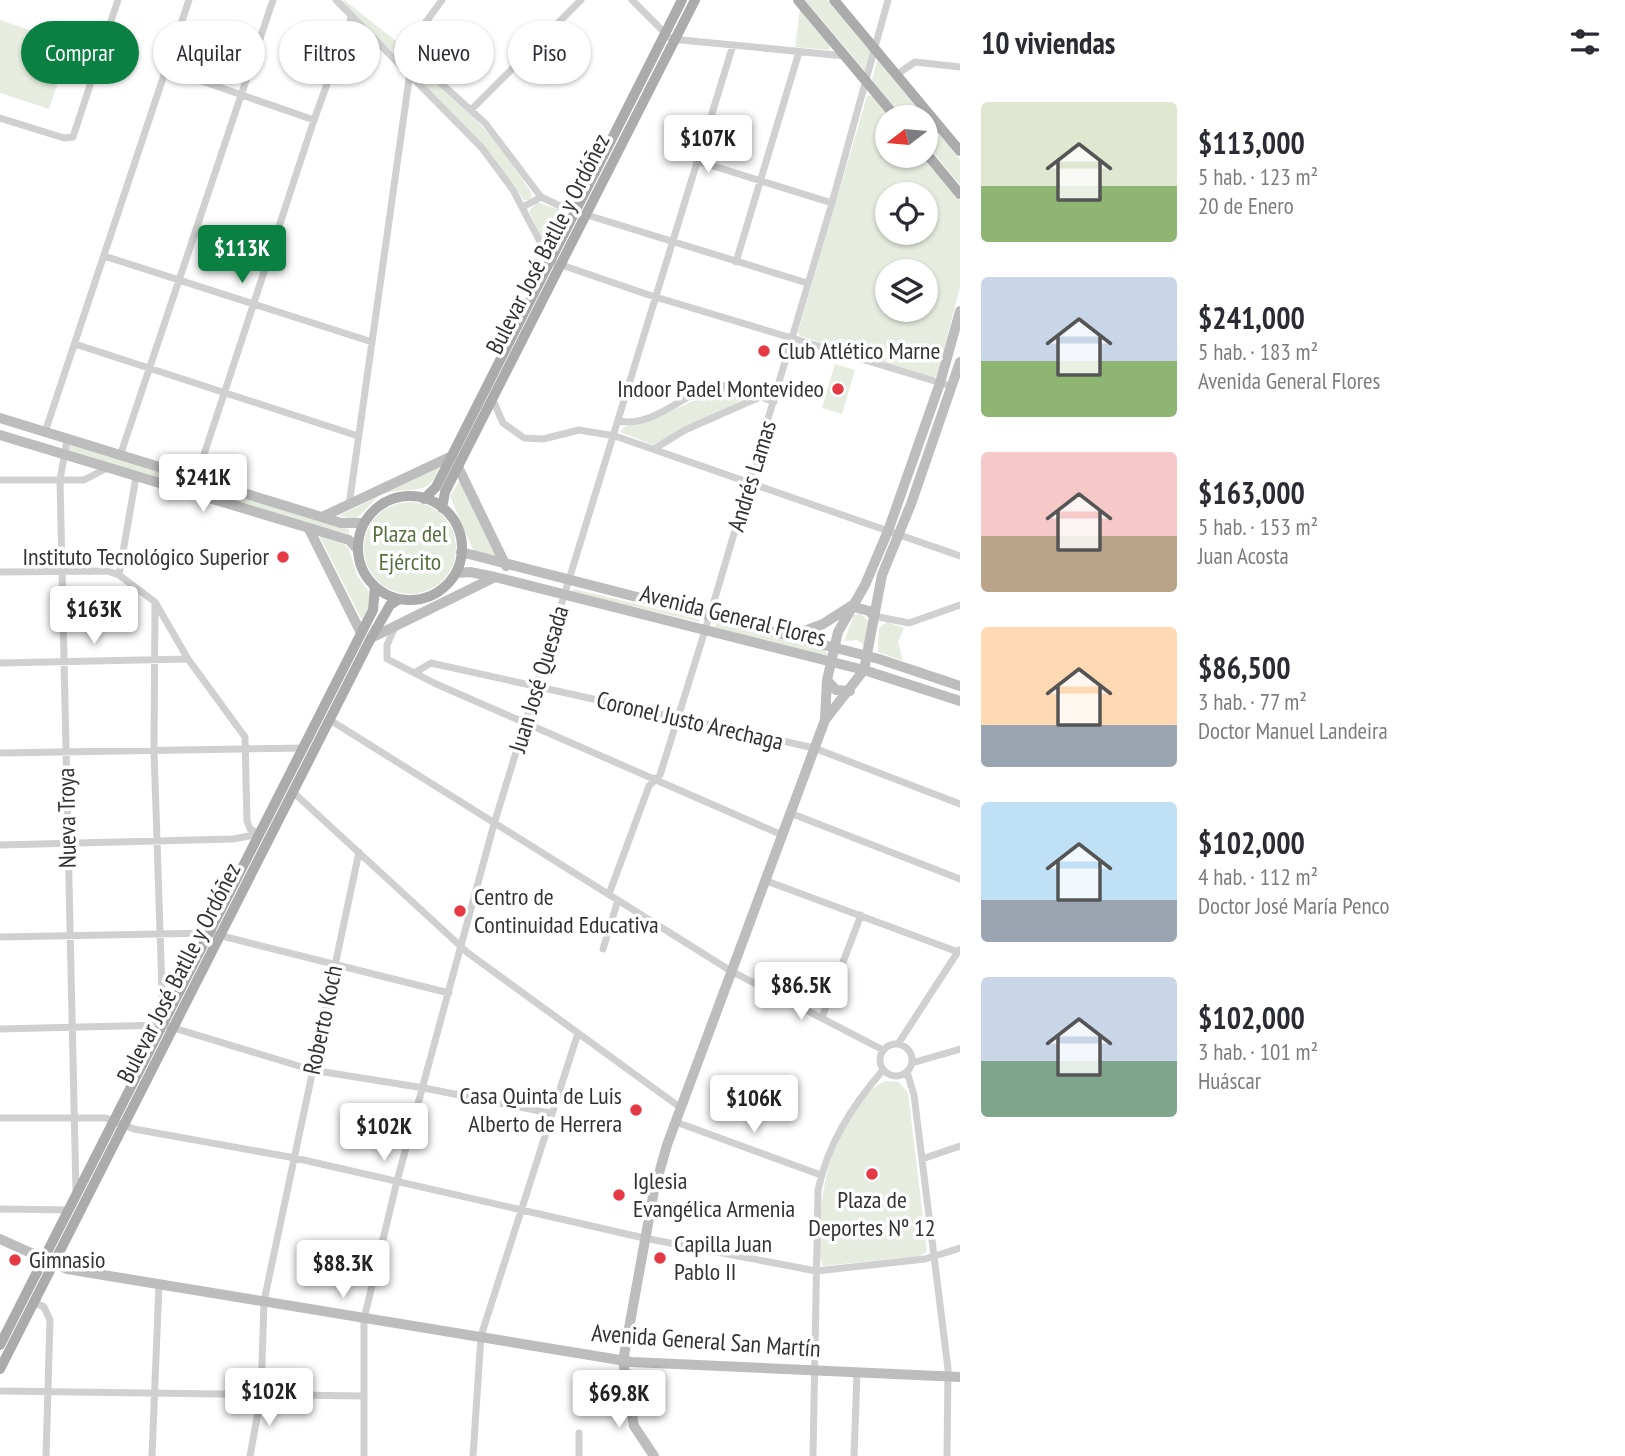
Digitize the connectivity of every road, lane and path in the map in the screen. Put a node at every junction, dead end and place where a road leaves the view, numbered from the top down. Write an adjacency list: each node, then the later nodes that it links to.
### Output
1 (118, 0): 33 (street)
2 (190, 0): 14 (street)
3 (273, 0): 30 (street)
4 (335, 0): 13 (street)
5 (442, 0): 15 (street)
6 (581, 0): 32 (street)
7 (632, 0): 16 (street)
8 (682, 0): 16 (main road, Bulevar José Batlle y Ordóñez)
9 (695, 0): 16 (main road, Bulevar José Batlle y Ordóñez)
10 (797, 0): 20 (main road)
11 (834, 0): 18 (main road)
12 (888, 0): 18 (street, Andrés Lamas)
13 (351, 18): 21 (street); 34 (street)
14 (183, 21)
15 (427, 21)
16 (671, 35): 17 (street); 43 (main road, Bulevar José Batlle y Ordóñez); 45 (main road, Bulevar José Batlle y Ordóñez)
17 (733, 45): 19 (street); 37 (street, Juan José Quesada)
18 (875, 49): 23 (main road); 24 (street, Andrés Lamas)
19 (799, 52): 20 (street); 39 (street)
20 (845, 56): 24 (main road)
21 (394, 60)
22 (960, 67): 23 (street)
23 (896, 75): 35 (main road)
24 (866, 82): 31 (main road); 42 (street, Andrés Lamas)
25 (162, 84): 47 (street)
26 (213, 84): 30 (street)
27 (409, 84): 57 (street)
28 (418, 84): 44 (street)
29 (442, 84): 32 (street)
30 (241, 93): 34 (street); 51 (street)
31 (886, 105)
32 (471, 110): 41 (street)
33 (0, 118)
34 (314, 120): 54 (street)
35 (940, 127): 36 (main road)
36 (960, 151)
37 (698, 161): 39 (street); 46 (street, Juan José Quesada)
38 (938, 167): 40 (main road)
39 (761, 180): 42 (street); 49 (street)
40 (960, 194)
41 (541, 197): 43 (street); 44 (street)
42 (832, 203): 52 (street, Andrés Lamas)
43 (578, 205): 48 (main road, Bulevar José Batlle y Ordóñez)
44 (523, 208): 48 (street)
45 (587, 215): 46 (street); 50 (main road, Bulevar José Batlle y Ordóñez)
46 (673, 242): 49 (street); 53 (street, Juan José Quesada)
47 (104, 256): 51 (street); 58 (street)
48 (550, 261): 50 (street); 77 (main road, Bulevar José Batlle y Ordóñez)
49 (736, 262): 52 (street)
50 (561, 266): 53 (street); 65 (main road, Bulevar José Batlle y Ordóñez)
51 (179, 280): 54 (street); 60 (street)
52 (807, 283): 56 (street, Andrés Lamas)
53 (658, 297): 56 (street); 68 (street, Juan José Quesada)
54 (254, 303): 57 (street); 63 (street)
55 (960, 311): 61 (main road)
56 (792, 338): 61 (street); 66 (street, Andrés Lamas)
57 (372, 342): 71 (street)
58 (75, 344): 60 (street); 69 (street)
59 (960, 362): 62 (main road)
60 (150, 368): 63 (street); 76 (street)
61 (940, 383): 62 (street); 91 (main road)
62 (951, 386): 92 (main road)
63 (225, 393): 71 (street); 83 (street)
64 (760, 397): 66 (street); 68 (street); 74 (street)
65 (493, 400): 72 (street); 78 (main road, Bulevar José Batlle y Ordóñez)
66 (774, 402): 84 (street, Andrés Lamas)
67 (0, 418): 69 (main road)
68 (619, 421): 72 (street, Juan José Quesada)
69 (45, 432): 73 (main road)
70 (0, 435): 75 (main road)
71 (358, 436): 86 (street)
72 (615, 436): 74 (street); 102 (street, Juan José Quesada)
73 (67, 440): 75 (street, Nueva Troya); 76 (main road)
74 (653, 449): 84 (street)
75 (64, 454): 79 (main road); 82 (street, Nueva Troya)
76 (120, 456): 83 (main road)
77 (452, 456): 85 (main road, Bulevar José Batlle y Ordóñez); 86 (main road)
78 (458, 467): 87 (main road, Bulevar José Batlle y Ordóñez); 96 (main road)
79 (107, 468): 80 (main road); 82 (street)
80 (136, 477): 90 (main road); 100 (street)
81 (0, 480): 82 (street)
82 (60, 480): 97 (street, Nueva Troya)
83 (196, 480): 88 (main road)
84 (750, 483): 91 (street); 110 (street, Andrés Lamas)
85 (424, 499): 87 (main road); 89 (main road)
86 (349, 505): 88 (main road)
87 (442, 508): 94 (main road)
88 (322, 517): 89 (main road)
89 (364, 523): 93 (main road)
90 (309, 529): 93 (main road); 113 (main road)
91 (888, 531): 92 (street); 108 (main road)
92 (899, 535): 95 (street); 109 (main road)
93 (358, 550): 103 (main road)
94 (461, 552): 96 (main road, Avenida General Flores); 99 (main road)
95 (960, 555)
96 (506, 566): 102 (main road, Avenida General Flores)
97 (64, 570): 98 (street); 100 (street); 119 (street, Nueva Troya)
98 (0, 572)
99 (456, 573): 101 (main road, Avenida General Flores); 105 (main road)
100 (119, 575): 106 (street)
101 (495, 577): 104 (main road, Avenida General Flores); 111 (main road)
102 (570, 582): 104 (street, Juan José Quesada); 110 (main road, Avenida General Flores)
103 (375, 587): 105 (main road); 113 (main road, Bulevar José Batlle y Ordóñez)
104 (565, 596): 112 (main road, Avenida General Flores); 125 (street, Juan José Quesada)
105 (399, 599): 113 (main road, Bulevar José Batlle y Ordóñez)
106 (155, 602): 117 (street); 118 (street)
107 (960, 605): 109 (street)
108 (851, 606): 109 (main road); 114 (main road); 115 (main road)
109 (874, 616): 116 (main road)
110 (709, 617): 112 (street, Andrés Lamas); 114 (main road, Avenida General Flores)
111 (396, 627): 113 (main road); 123 (street)
112 (705, 631): 120 (main road, Avenida General Flores); 129 (street, Andrés Lamas)
113 (366, 635): 130 (main road, Bulevar José Batlle y Ordóñez); 134 (main road, Bulevar José Batlle y Ordóñez)
114 (787, 636): 115 (main road, Avenida General Flores)
115 (835, 648): 116 (main road, Avenida General Flores); 120 (main road)
116 (868, 656): 122 (main road); 126 (main road, Avenida General Flores)
117 (154, 659): 118 (street); 119 (street); 136 (street)
118 (188, 659): 133 (street)
119 (65, 661): 121 (street); 137 (street, Nueva Troya)
120 (831, 662): 122 (main road, Avenida General Flores); 124 (main road)
121 (0, 663)
122 (864, 670): 127 (main road); 128 (main road, Avenida General Flores)
123 (416, 672): 125 (street, Coronel Justo Arechaga); 132 (street)
124 (827, 680): 127 (main road); 131 (main road)
125 (536, 686): 129 (street, Coronel Justo Arechaga); 132 (street, Juan José Quesada)
126 (960, 686)
127 (850, 691): 131 (main road)
128 (960, 701)
129 (678, 718): 135 (street, Coronel Justo Arechaga); 139 (street, Andrés Lamas)
130 (330, 720): 134 (main road, Bulevar José Batlle y Ordóñez); 143 (street)
131 (825, 720): 135 (main road)
132 (525, 723): 139 (street); 143 (street, Juan José Quesada)
133 (246, 748): 134 (street); 136 (street); 144 (street)
134 (309, 748): 140 (main road, Bulevar José Batlle y Ordóñez); 144 (main road, Bulevar José Batlle y Ordóñez)
135 (814, 748): 141 (street, Coronel Justo Arechaga); 142 (main road)
136 (154, 750): 137 (street); 146 (street)
137 (66, 752): 138 (street); 147 (street, Nueva Troya)
138 (0, 753)
139 (654, 780): 145 (street); 152 (street, Andrés Lamas)
140 (293, 792): 149 (street); 156 (main road, Bulevar José Batlle y Ordóñez)
141 (960, 804)
142 (790, 813): 145 (main road); 150 (street)
143 (494, 824): 152 (street); 159 (street, Juan José Quesada)
144 (259, 834): 146 (street); 156 (main road, Bulevar José Batlle y Ordóñez)
145 (782, 835): 151 (main road)
146 (157, 841): 147 (street); 155 (street)
147 (68, 844): 148 (street); 157 (street, Nueva Troya)
148 (0, 845)
149 (359, 852): 159 (street); 162 (street, Roberto Koch)
150 (960, 878)
151 (764, 880): 154 (street); 163 (main road)
152 (609, 894): 153 (street)
153 (618, 900): 160 (street); 163 (street)
154 (861, 915): 161 (street); 165 (street)
155 (160, 932): 156 (street); 157 (street); 166 (street)
156 (215, 934): 162 (street); 166 (main road, Bulevar José Batlle y Ordóñez)
157 (70, 935): 158 (street); 167 (street, Nueva Troya)
158 (0, 937)
159 (461, 947): 164 (street, Juan José Quesada); 169 (street)
160 (603, 949)
161 (959, 951): 170 (street)
162 (335, 965): 164 (street); 174 (street, Roberto Koch)
163 (731, 971): 165 (street); 178 (main road)
164 (449, 993): 177 (street, Juan José Quesada)
165 (822, 1017): 172 (street)
166 (169, 1026): 167 (street); 174 (street); 183 (main road, Bulevar José Batlle y Ordóñez)
167 (71, 1027): 168 (street); 180 (street, Nueva Troya)
168 (0, 1029)
169 (578, 1033): 178 (street); 179 (street)
170 (898, 1044): 172 (street); 173 (street)
171 (960, 1049): 173 (street)
172 (883, 1050): 175 (street)
173 (912, 1063): 176 (street)
174 (312, 1070): 177 (street); 185 (street, Roberto Koch)
175 (883, 1070): 176 (street); 187 (street)
176 (907, 1072): 186 (street)
177 (424, 1088): 179 (street); 188 (street, Juan José Quesada)
178 (681, 1108): 182 (main road)
179 (550, 1114): 192 (street)
180 (72, 1117): 181 (street); 183 (street); 189 (street, Nueva Troya)
181 (0, 1118)
182 (676, 1122): 187 (street); 193 (main road)
183 (120, 1123): 185 (street); 189 (main road, Bulevar José Batlle y Ordóñez); 197 (main road, Bulevar José Batlle y Ordóñez)
184 (960, 1146): 186 (street)
185 (295, 1157): 188 (street); 200 (street, Roberto Koch)
186 (922, 1158): 196 (street)
187 (821, 1175): 198 (street)
188 (397, 1181): 192 (street); 202 (street, Juan José Quesada)
189 (76, 1198): 191 (main road, Bulevar José Batlle y Ordóñez)
190 (0, 1209): 191 (street)
191 (70, 1210): 197 (main road, Bulevar José Batlle y Ordóñez)
192 (520, 1210): 193 (street); 204 (street)
193 (644, 1238): 198 (street); 206 (main road)
194 (0, 1239): 197 (main road, Avenida General San Martín)
195 (960, 1248): 196 (street)
196 (934, 1256): 198 (street); 210 (street)
197 (50, 1263): 199 (main road, Avenida General San Martín); 201 (main road, Bulevar José Batlle y Ordóñez); 203 (main road, Bulevar José Batlle y Ordóñez)
198 (816, 1271): 208 (street)
199 (159, 1284): 200 (main road, Avenida General San Martín); 214 (street)
200 (264, 1301): 202 (main road, Avenida General San Martín); 215 (street, Roberto Koch)
201 (36, 1303): 207 (main road, Bulevar José Batlle y Ordóñez); 213 (street)
202 (364, 1319): 204 (main road, Avenida General San Martín); 216 (street, Juan José Quesada)
203 (5, 1323): 205 (main road, Bulevar José Batlle y Ordóñez)
204 (481, 1336): 206 (main road, Avenida General San Martín); 222 (street)
205 (0, 1345)
206 (623, 1361): 208 (main road, Avenida General San Martín); 224 (main road)
207 (0, 1369)
208 (814, 1371): 209 (main road, Avenida General San Martín); 225 (street)
209 (857, 1373): 210 (main road, Avenida General San Martín); 226 (street)
210 (948, 1376): 211 (main road, Avenida General San Martín); 227 (street)
211 (960, 1377)
212 (0, 1391): 213 (street)
213 (47, 1393): 214 (street); 218 (street)
214 (154, 1393): 215 (street); 219 (street)
215 (261, 1396): 216 (street); 220 (street, Roberto Koch)
216 (364, 1396): 221 (street, Juan José Quesada)
217 (579, 1433): 223 (street)
218 (46, 1456)
219 (152, 1456)
220 (250, 1456)
221 (364, 1456)
222 (473, 1456)
223 (579, 1456)
224 (654, 1456)
225 (813, 1456)
226 (854, 1456)
227 (947, 1456)

